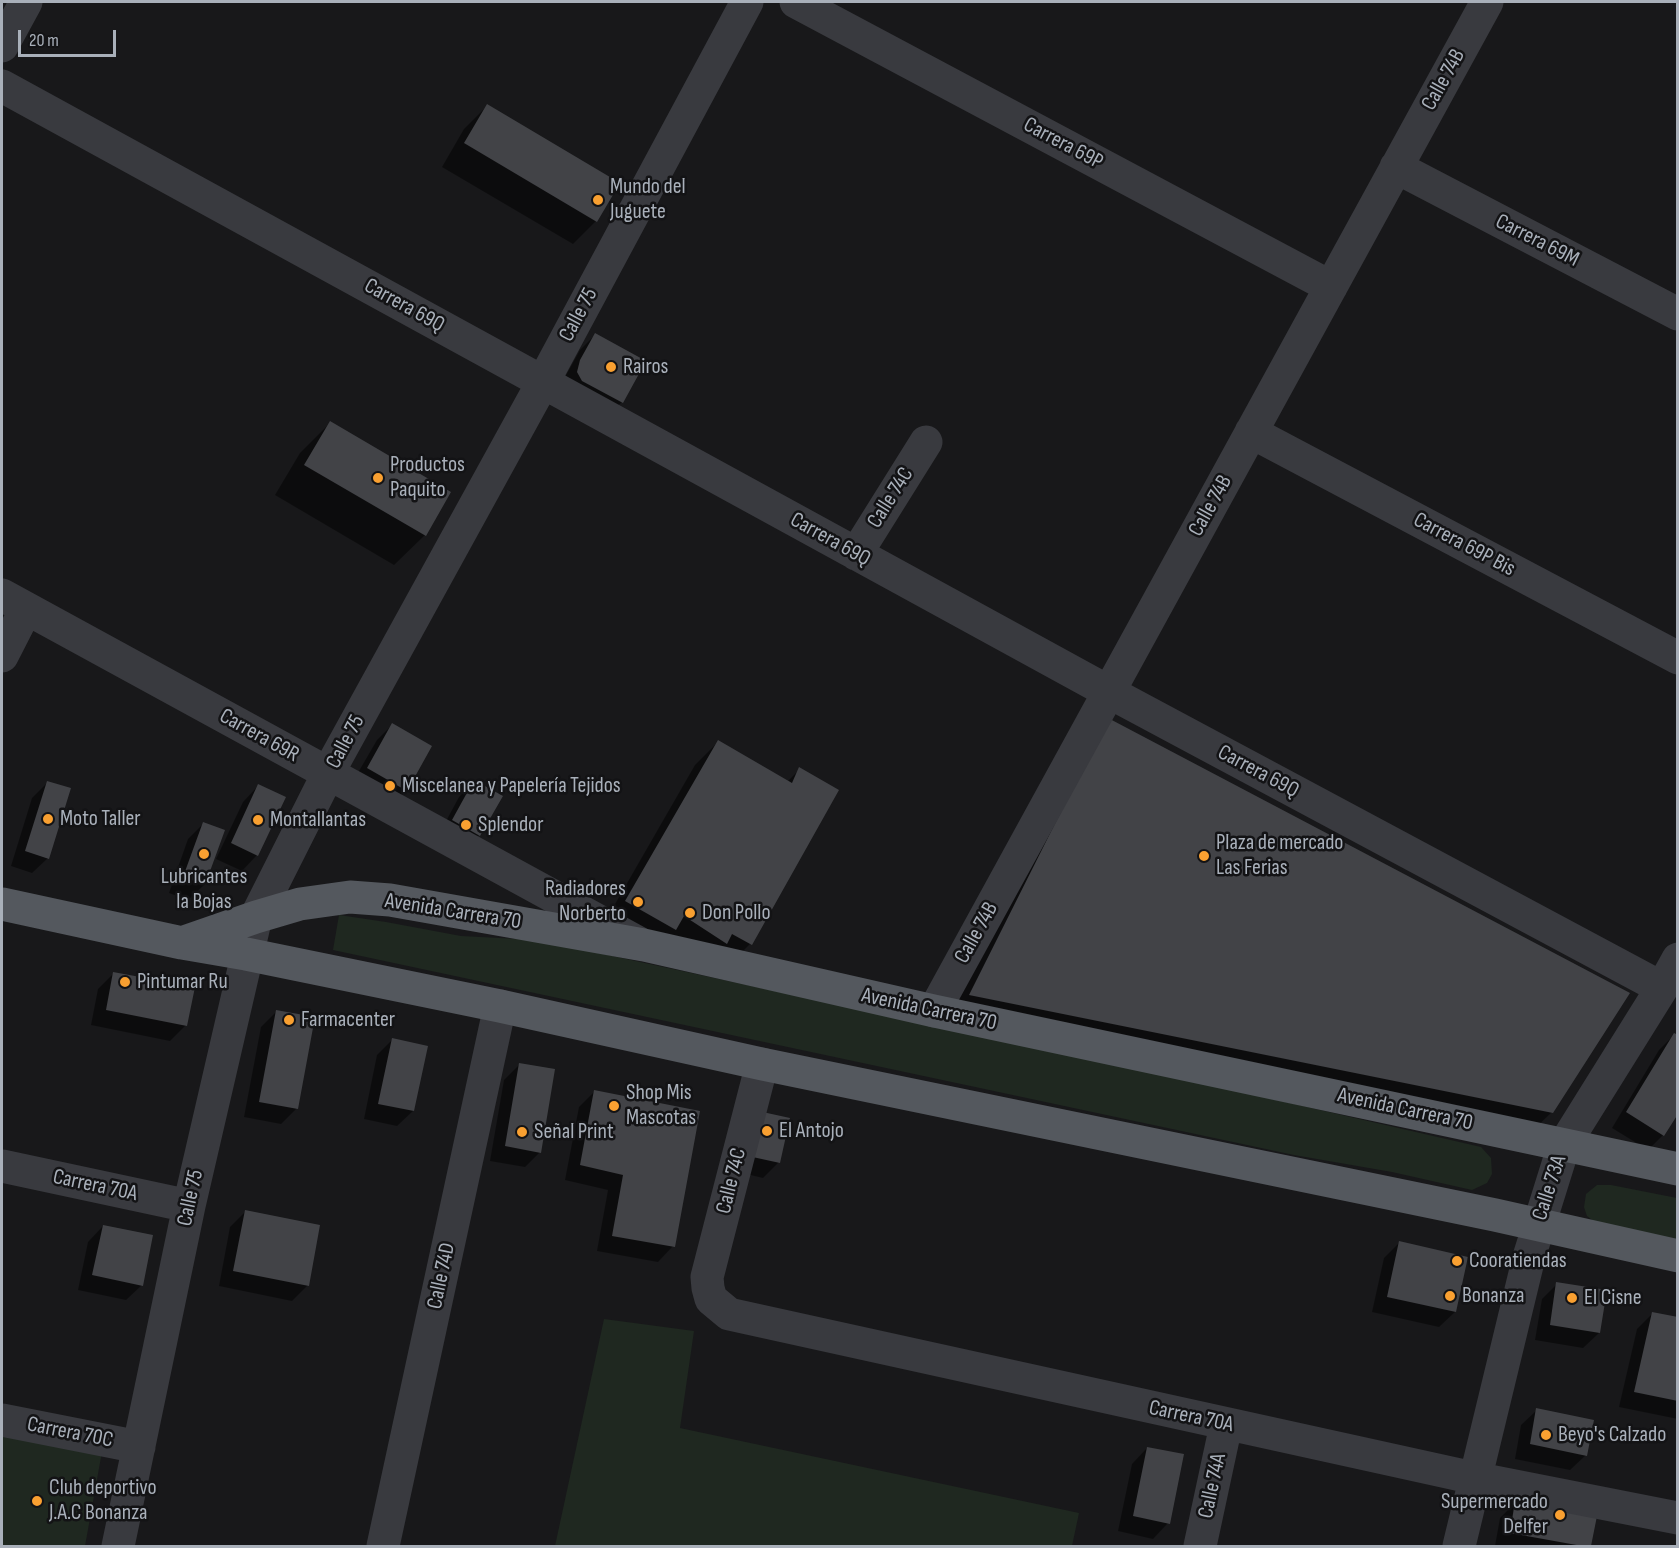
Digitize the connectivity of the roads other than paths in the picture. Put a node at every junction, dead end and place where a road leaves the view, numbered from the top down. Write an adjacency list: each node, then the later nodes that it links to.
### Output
1 (26, 2): 5 (street)
2 (747, 2): 10 (street, Calle 75)
3 (796, 2): 8 (street, Carrera 69P)
4 (1487, 2): 7 (street, Calle 74B)
5 (2, 46)
6 (2, 86): 10 (street, Carrera 69Q)
7 (1396, 168): 8 (street, Calle 74B); 9 (street, Carrera 69M)
8 (1331, 288): 11 (street, Calle 74B)
9 (1677, 314)
10 (543, 382): 13 (street, Carrera 69Q); 18 (street, Calle 75)
11 (1251, 432): 16 (street, Carrera 69P Bis); 17 (street, Calle 74B)
12 (926, 442): 13 (street, Calle 74C)
13 (856, 554): 17 (street, Carrera 69Q)
14 (14, 602): 15 (street); 18 (street, Carrera 69R)
15 (2, 656)
16 (1677, 658)
17 (1109, 692): 25 (street, Carrera 69Q); 27 (street, Calle 74B)
18 (329, 774): 20 (street, Calle 75); 22 (street, Carrera 69R)
19 (2, 904): 21 (main road)
20 (256, 917): 21 (main road, Avenida Carrera 70); 22 (main road, Avenida Carrera 70); 23 (street, Calle 75)
21 (182, 943): 23 (main road)
22 (644, 945): 27 (main road, Avenida Carrera 70)
23 (246, 954): 26 (main road); 32 (street, Calle 75)
24 (1677, 959): 25 (street, Calle 73A)
25 (1662, 988): 29 (street, Calle 73A)
26 (500, 1006): 28 (main road); 42 (street, Calle 74D)
27 (934, 1011): 29 (main road, Avenida Carrera 70)
28 (762, 1064): 33 (main road); 35 (street, Calle 74C)
29 (1564, 1145): 31 (main road, Avenida Carrera 70); 33 (street, Calle 73A)
30 (2, 1166): 32 (street, Carrera 70A)
31 (1677, 1169)
32 (189, 1206): 38 (street, Calle 75)
33 (1539, 1225): 34 (main road); 39 (street, Calle 73A)
34 (1677, 1256)
35 (711, 1299): 37 (street, Carrera 70A)
36 (2, 1420): 38 (street, Carrera 70C)
37 (1226, 1425): 39 (street, Carrera 70A); 43 (street, Calle 74A)
38 (139, 1447): 41 (street, Calle 75)
39 (1474, 1478): 40 (street, Carrera 70A); 44 (street, Calle 73A)
40 (1677, 1518)
41 (118, 1546)
42 (383, 1546)
43 (1200, 1546)
44 (1459, 1546)

